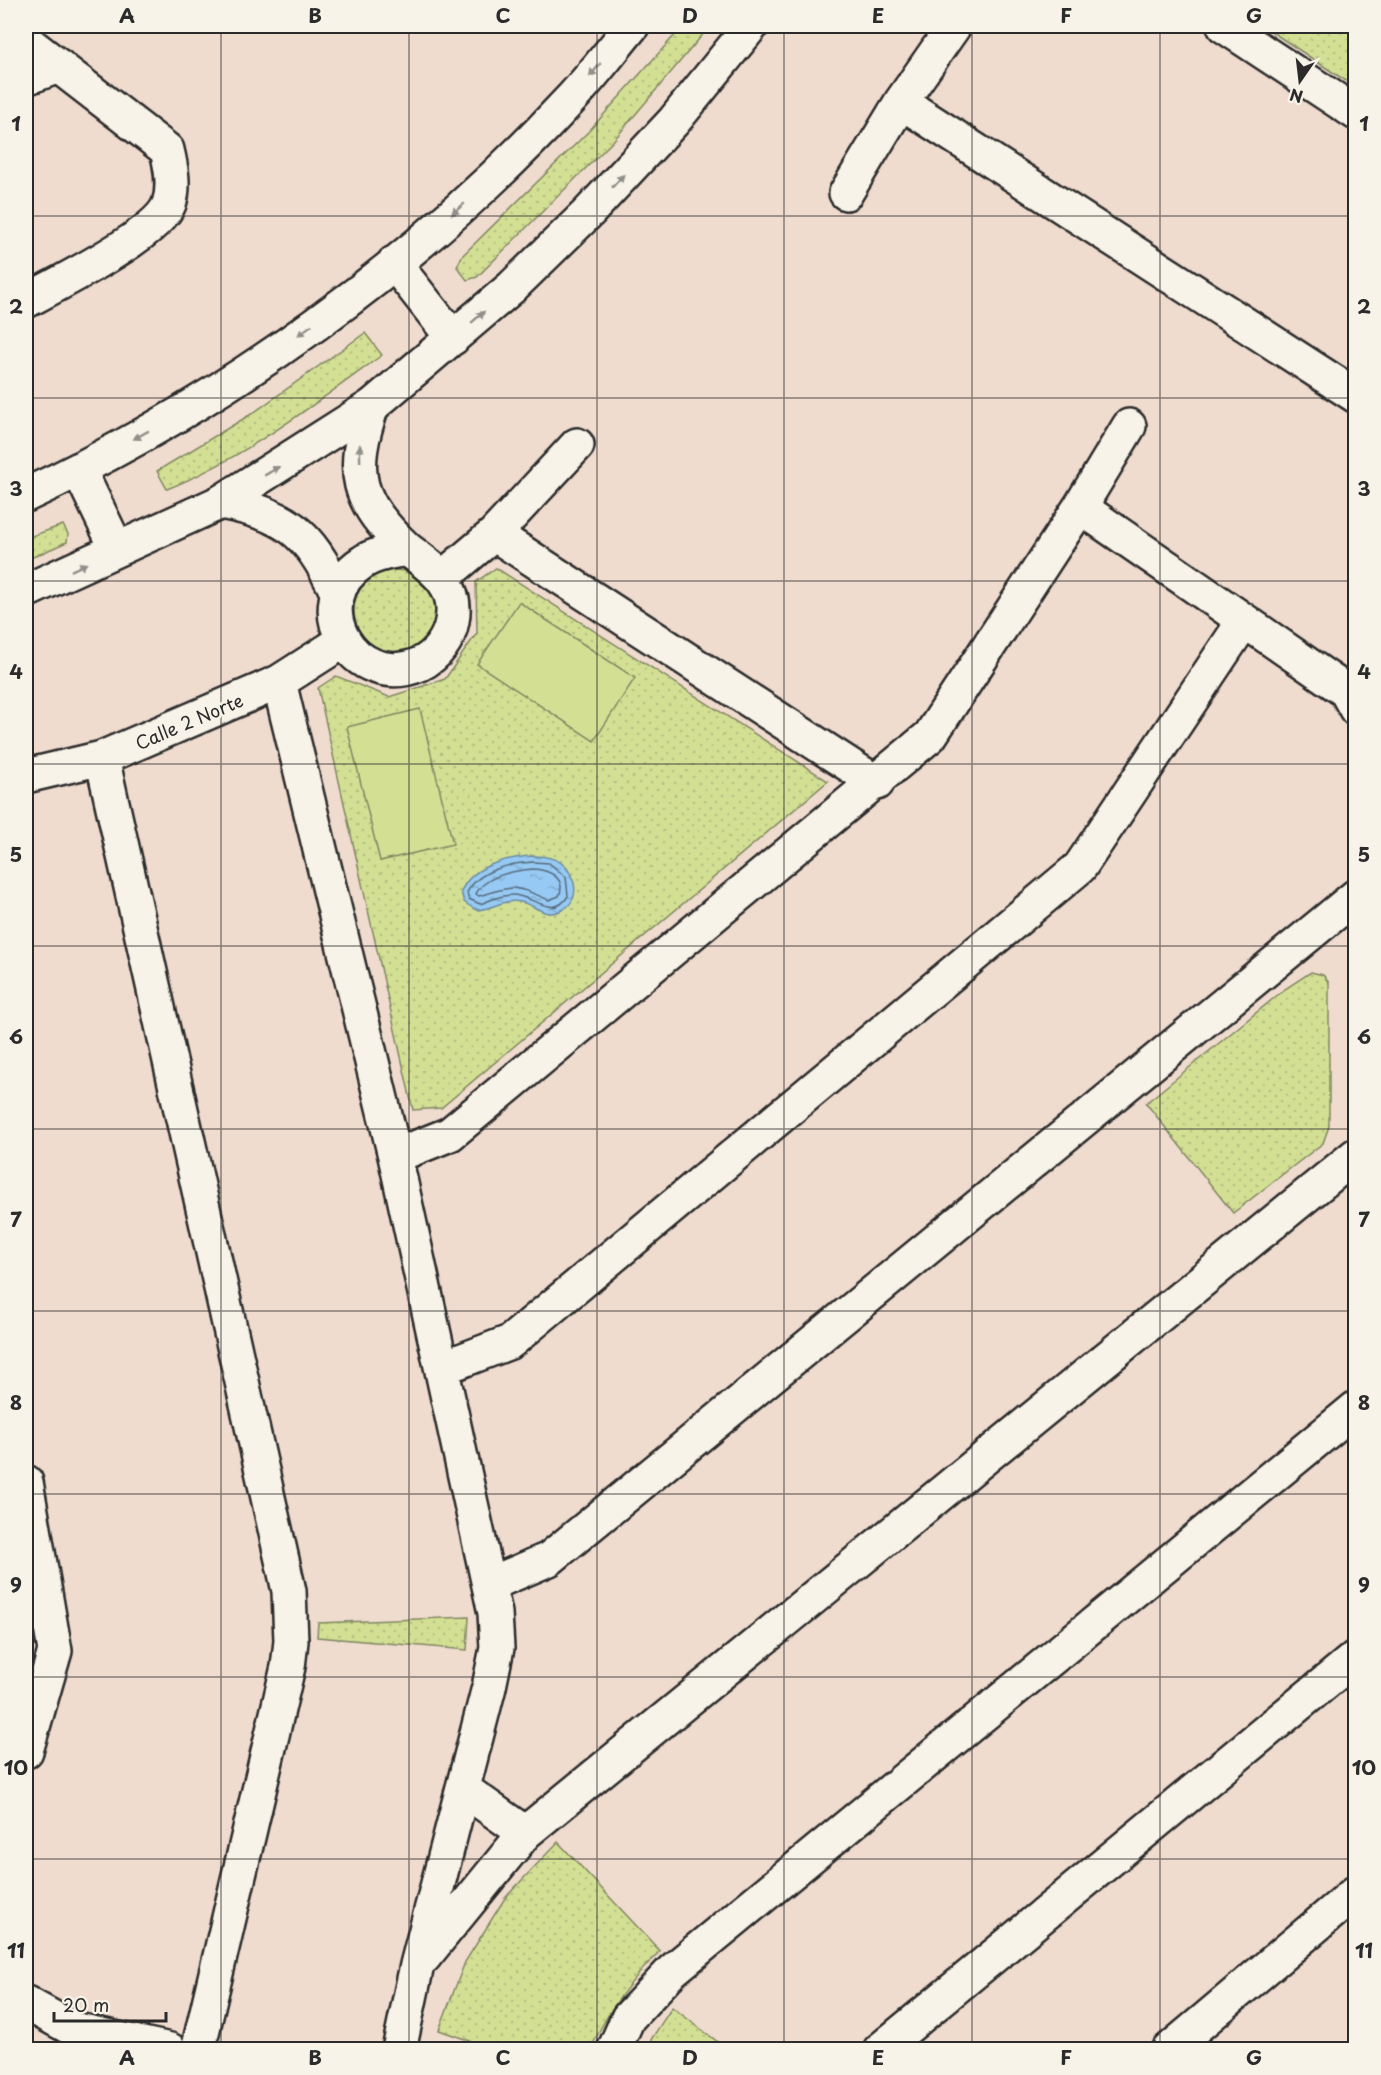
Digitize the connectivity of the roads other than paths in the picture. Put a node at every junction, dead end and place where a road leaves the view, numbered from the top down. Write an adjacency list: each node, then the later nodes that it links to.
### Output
1 (632, 26): 11 (street, one-way to 11)
2 (751, 26): 13 (street, one-way to 2)
3 (954, 26): 8 (street)
4 (1224, 26): 9 (street)
5 (26, 41): 6 (street)
6 (59, 66): 7 (street); 12 (street)
7 (26, 78)
8 (901, 102): 10 (street); 14 (street)
9 (1356, 113)
10 (846, 193)
11 (394, 263): 13 (street); 18 (street, one-way to 18)
12 (26, 301)
13 (453, 338): 15 (street)
14 (1356, 396)
15 (372, 406): 20 (street, one-way to 15); 24 (street, one-way to 15)
16 (1129, 426): 21 (street)
17 (578, 445): 22 (street)
18 (79, 471): 19 (street); 23 (street)
19 (26, 495)
20 (221, 502): 23 (street); 27 (street)
21 (1080, 507): 28 (street); 34 (street)
22 (494, 534): 25 (street); 34 (street)
23 (117, 549): 26 (street, one-way to 23)
24 (407, 549): 25 (street); 27 (street)
25 (443, 577): 29 (street)
26 (26, 591)
27 (337, 592): 29 (street)
28 (1244, 621): 31 (street); 38 (street)
29 (343, 641): 30 (street, Calle 2 Norte)
30 (279, 682): 32 (street, Calle 2 Norte); 37 (street)
31 (1356, 709)
32 (102, 759): 33 (street, Calle 2 Norte); 51 (street)
33 (26, 777)
34 (877, 783): 37 (street)
35 (1356, 896): 41 (street)
36 (1356, 1155): 46 (street)
37 (394, 1156): 38 (street)
38 (442, 1368): 41 (street)
39 (1356, 1408): 53 (street)
40 (26, 1482): 42 (street)
41 (490, 1584): 45 (street)
42 (40, 1655): 44 (street)
43 (1356, 1657): 54 (street)
44 (26, 1750)
45 (463, 1789): 46 (street); 48 (street)
46 (525, 1833): 48 (street)
47 (1356, 1892): 55 (street)
48 (417, 1965): 52 (street)
49 (26, 2002): 50 (street)
50 (170, 2049)
51 (198, 2049)
52 (399, 2049)
53 (614, 2049)
54 (880, 2049)
55 (1169, 2049)

